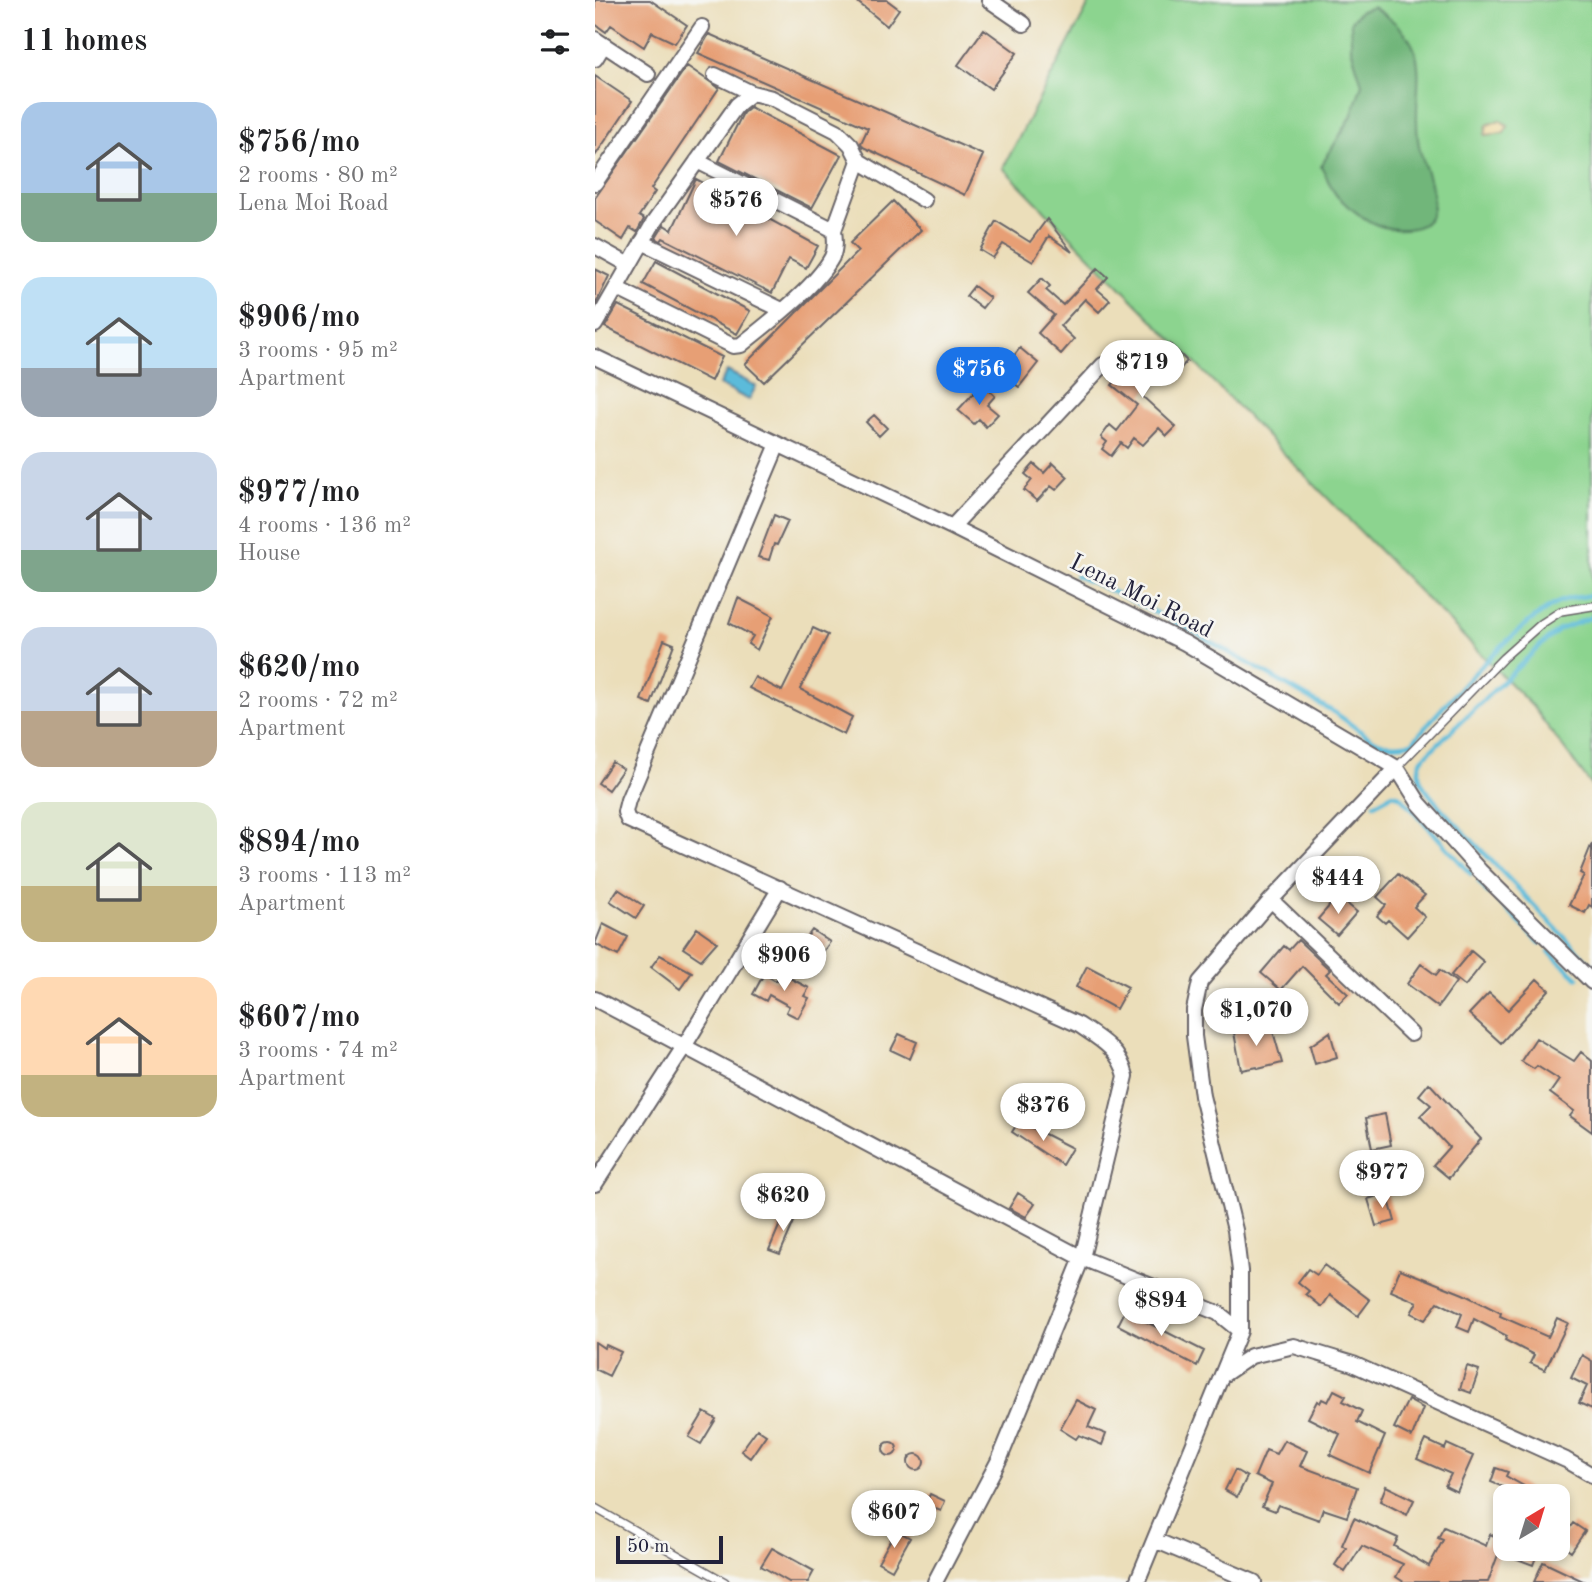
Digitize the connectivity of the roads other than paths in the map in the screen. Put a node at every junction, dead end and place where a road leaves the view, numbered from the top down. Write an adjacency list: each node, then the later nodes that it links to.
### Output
1 (989, 0): 2 (street)
2 (1024, 24)
3 (702, 27): 10 (street)
4 (598, 48): 5 (street)
5 (648, 74)
6 (715, 75): 7 (street)
7 (752, 93): 8 (street); 9 (street)
8 (697, 161): 12 (street); 13 (street)
9 (859, 161): 11 (street); 12 (street)
10 (595, 183)
11 (924, 200)
12 (834, 230): 17 (street)
13 (642, 242): 15 (street); 17 (street)
14 (595, 246): 15 (street)
15 (629, 265): 16 (street)
16 (616, 288): 17 (street); 18 (street)
17 (782, 310)
18 (595, 326)
19 (595, 357): 21 (street, Lena Moi Road)
20 (1103, 365): 22 (street)
21 (778, 444): 22 (street, Lena Moi Road); 25 (street)
22 (952, 527): 24 (street, Lena Moi Road)
23 (1592, 606): 24 (lane)
24 (1397, 768): 26 (street); 27 (street, Lena Moi Road)
25 (780, 888): 30 (street); 32 (street)
26 (1271, 900): 29 (street); 33 (street)
27 (1592, 982)
28 (595, 999): 30 (street)
29 (1411, 1034)
30 (685, 1045): 31 (street); 32 (street)
31 (595, 1184)
32 (1082, 1258): 33 (street); 39 (street)
33 (1240, 1331): 34 (street)
34 (1223, 1375): 35 (street); 37 (street)
35 (1592, 1475)
36 (595, 1508): 38 (lane)
37 (1157, 1541): 40 (street); 41 (street)
38 (725, 1582)
39 (935, 1582)
40 (1137, 1582)
41 (1254, 1582)

